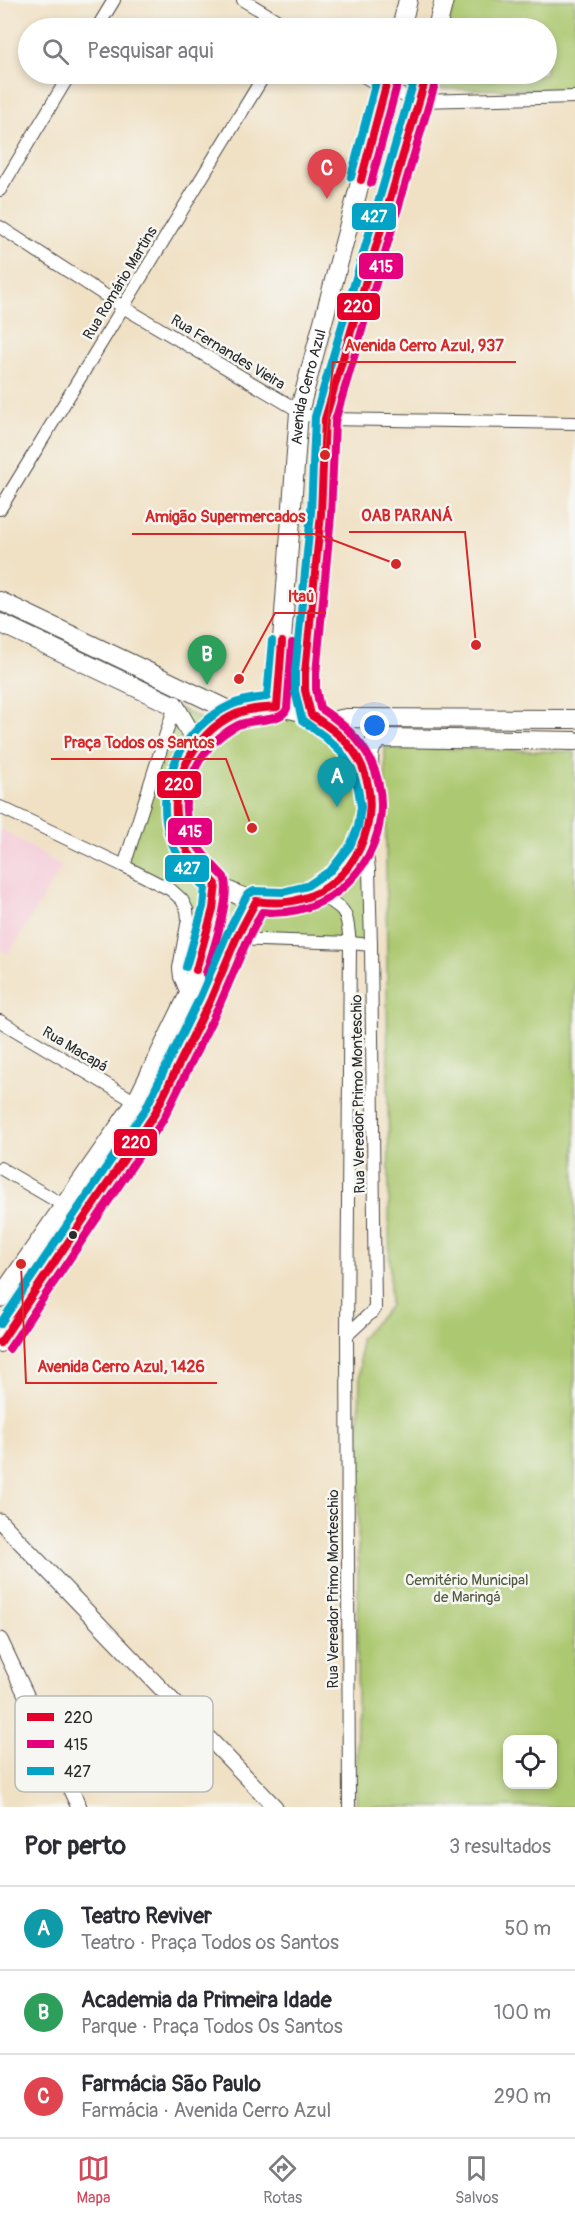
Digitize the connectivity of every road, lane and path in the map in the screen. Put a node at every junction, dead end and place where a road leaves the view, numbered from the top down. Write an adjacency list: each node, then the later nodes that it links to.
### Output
1 (114, 0): 5 (street)
2 (243, 0): 6 (street)
3 (408, 0): 7 (main road)
4 (444, 0): 8 (main road)
5 (103, 18)
6 (273, 18)
7 (404, 18)
8 (440, 18)
9 (64, 84): 16 (street)
10 (259, 84): 18 (street, Rua Romário Martins)
11 (386, 84): 19 (main road, Avenida Cerro Azul)
12 (392, 84): 15 (street)
13 (424, 84): 15 (main road, Avenida Cerro Azul)
14 (575, 97): 15 (street)
15 (420, 101): 20 (main road, Avenida Cerro Azul)
16 (0, 190)
17 (0, 227): 18 (street, Rua Fernandes Vieira)
18 (123, 307): 19 (street, Rua Fernandes Vieira); 22 (street, Rua Romário Martins)
19 (299, 412): 20 (street, Rua Fernandes Vieira); 27 (main road, Avenida Cerro Azul)
20 (325, 419): 21 (street, Rua Fernandes Vieira); 29 (main road, Avenida Cerro Azul)
21 (575, 423)
22 (0, 509)
23 (0, 601): 25 (main road)
24 (0, 623): 26 (main road)
25 (182, 687): 26 (street); 28 (main road)
26 (175, 706): 32 (main road); 36 (street)
27 (277, 707): 28 (main road); 29 (main road)
28 (237, 714): 32 (main road)
29 (318, 718): 30 (main road); 33 (main road)
30 (575, 719)
31 (575, 741): 33 (main road)
32 (197, 744): 37 (main road)
33 (371, 791): 35 (main road)
34 (0, 807): 36 (street)
35 (365, 840): 38 (main road); 42 (street, Rua Vereador Primo Monteschio)
36 (124, 866): 43 (street)
37 (216, 884): 39 (main road); 43 (main road)
38 (315, 894): 39 (main road); 41 (street, Rua Vereador Primo Monteschio)
39 (256, 901): 40 (main road)
40 (236, 939): 41 (street); 46 (main road)
41 (350, 943): 42 (street); 51 (street, Rua Vereador Primo Monteschio)
42 (371, 945): 51 (street, Rua Vereador Primo Monteschio)
43 (188, 996): 45 (main road)
44 (0, 1021): 47 (street, Rua Macapá)
45 (160, 1054): 46 (main road); 47 (main road)
46 (178, 1063): 52 (main road)
47 (136, 1102): 49 (main road)
48 (0, 1168): 49 (street)
49 (65, 1206): 50 (main road)
50 (0, 1298)
51 (347, 1335): 61 (street, Rua Vereador Primo Monteschio)
52 (0, 1344)
53 (0, 1521): 56 (street)
54 (0, 1640): 55 (street)
55 (26, 1696)
56 (168, 1696)
57 (213, 1743): 60 (street)
58 (72, 1792): 59 (street)
59 (79, 1807)
60 (274, 1807)
61 (349, 1807)

